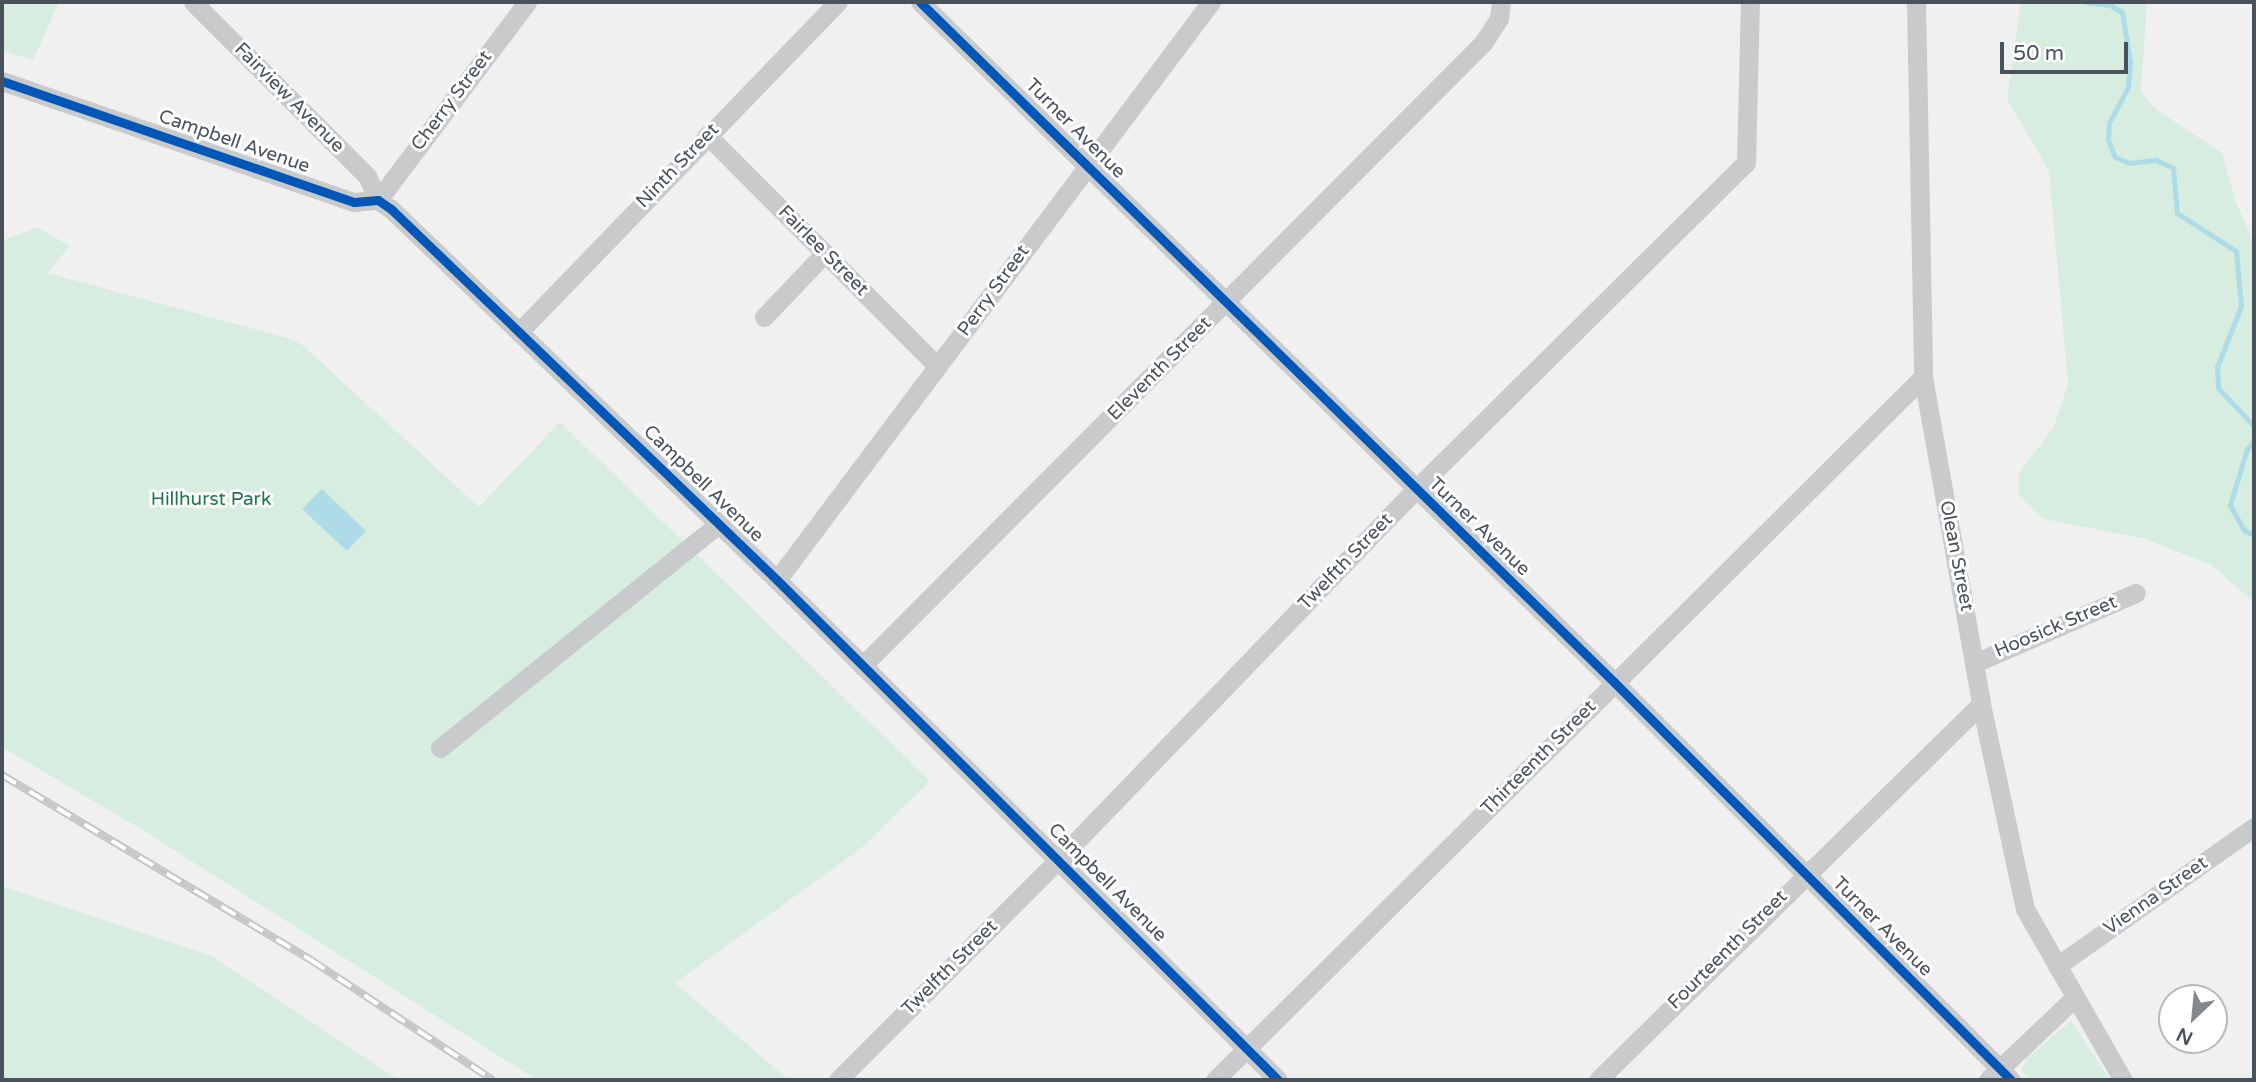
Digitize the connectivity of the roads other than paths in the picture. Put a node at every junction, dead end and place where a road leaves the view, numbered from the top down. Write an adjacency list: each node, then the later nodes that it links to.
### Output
1 (193, 2): 12 (street, Fairview Avenue)
2 (527, 2): 12 (street, Cherry Street)
3 (838, 2): 10 (street, Ninth Street)
4 (920, 2): 11 (street, Turner Avenue)
5 (1211, 2): 11 (street, Perry Street)
6 (1501, 2): 14 (street, Eleventh Street)
7 (1750, 2): 19 (street, Twelfth Street)
8 (1916, 2): 18 (street, Olean Street)
9 (2, 81): 12 (street, Campbell Avenue)
10 (708, 135): 13 (street, Fairlee Street); 16 (street, Ninth Street)
11 (1086, 165): 14 (street, Turner Avenue); 17 (street, Perry Street)
12 (378, 200): 16 (street, Campbell Avenue)
13 (825, 253): 15 (street); 17 (street, Fairlee Street)
14 (1226, 302): 19 (street, Turner Avenue); 24 (street, Eleventh Street)
15 (764, 317)
16 (519, 332): 20 (street, Campbell Avenue)
17 (938, 367): 21 (street, Perry Street)
18 (1923, 377): 23 (street, Olean Street); 25 (street, Thirteenth Street)
19 (1415, 490): 25 (street, Turner Avenue); 29 (street, Twelfth Street)
20 (719, 524): 21 (street, Campbell Avenue); 27 (street)
21 (777, 580): 24 (street, Campbell Avenue)
22 (2136, 593): 23 (street, Hoosick Street)
23 (1977, 662): 26 (street, Olean Street)
24 (862, 666): 29 (street, Campbell Avenue)
25 (1614, 682): 30 (street, Turner Avenue); 33 (street, Thirteenth Street)
26 (1981, 704): 30 (street, Fourteenth Street); 31 (street, Olean Street)
27 (440, 748)
28 (2254, 827): 31 (street, Vienna Street)
29 (1059, 859): 33 (street, Campbell Avenue); 35 (street, Twelfth Street)
30 (1804, 874): 34 (street, Turner Avenue); 38 (street, Fourteenth Street)
31 (2057, 965): 32 (street, Olean Street)
32 (2074, 998): 34 (street); 39 (street, Olean Street)
33 (1247, 1048): 36 (street, Thirteenth Street); 37 (street, Campbell Avenue)
34 (1999, 1076)
35 (838, 1080)
36 (1215, 1080)
37 (1278, 1080)
38 (1598, 1080)
39 (2123, 1080)

